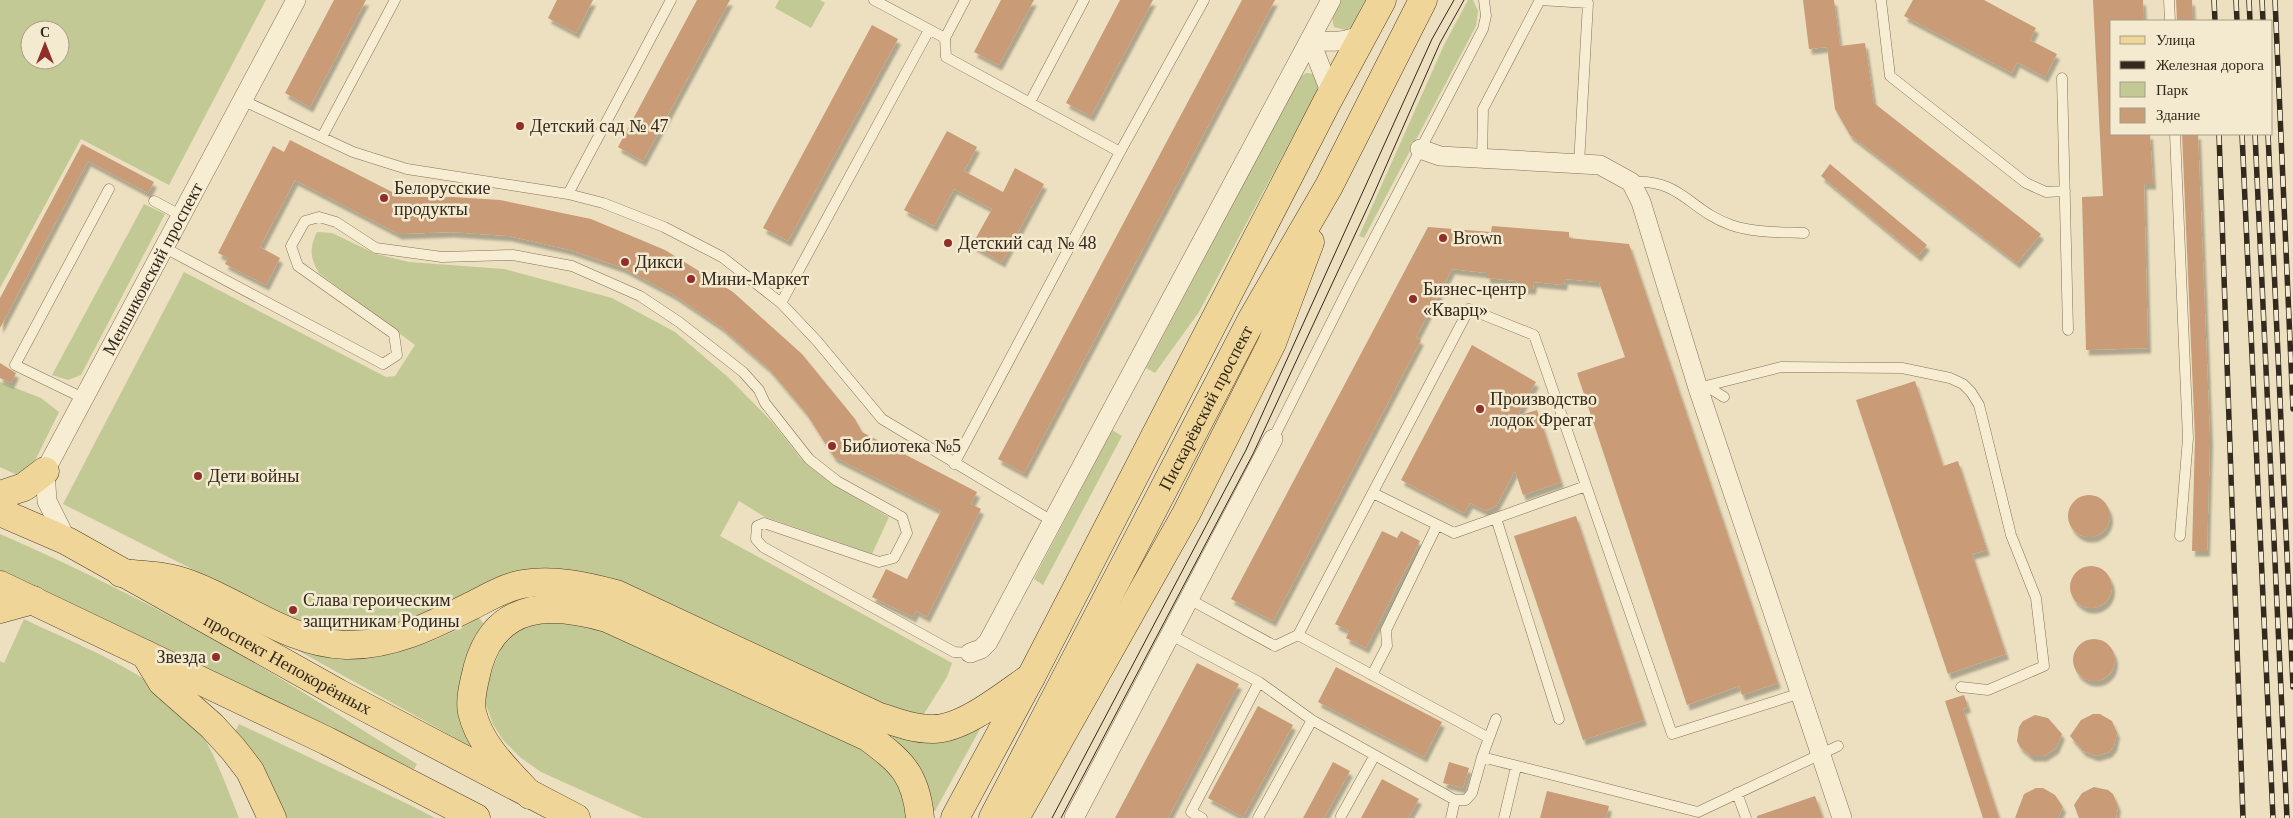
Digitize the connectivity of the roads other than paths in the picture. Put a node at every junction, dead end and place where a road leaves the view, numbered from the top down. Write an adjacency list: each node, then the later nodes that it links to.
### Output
1 (296, 0): 20 (street, Меншиковский проспект)
2 (394, 0): 24 (lane)
3 (671, 0): 33 (lane)
4 (874, 0): 15 (lane)
5 (965, 0): 17 (lane)
6 (1084, 0): 21 (lane)
7 (1204, 0): 26 (lane)
8 (1330, 0): 18 (street)
9 (1382, 0): 16 (main road, Пискарёвский проспект)
10 (1423, 0): 30 (main road, Пискарёвский проспект)
11 (1484, 0): 25 (lane)
12 (1880, 0): 32 (lane)
13 (2169, 0): 14 (lane)
14 (2170, 20)
15 (929, 30): 17 (lane); 38 (lane)
16 (1363, 34): 18 (street); 22 (main road, Пискарёвский проспект)
17 (944, 38): 21 (lane)
18 (1310, 40): 22 (street); 51 (street)
19 (2062, 78): 32 (lane)
20 (244, 100): 24 (lane); 35 (street, Меншиковский проспект)
21 (1030, 102): 26 (lane)
22 (1327, 102): 67 (main road, Пискарёвский проспект)
23 (2175, 135): 54 (lane)
24 (322, 137): 33 (lane)
25 (1420, 149): 27 (street); 43 (lane)
26 (1120, 152): 44 (lane)
27 (1482, 159): 28 (street); 28 (lane)
28 (1580, 164): 29 (street)
29 (1631, 182): 36 (lane); 40 (street)
30 (1329, 186): 83 (main road); 91 (main road, Пискарёвский проспект)
31 (109, 189): 42 (lane)
32 (2065, 191): 39 (lane)
33 (568, 194): 38 (lane)
34 (154, 201): 35 (lane)
35 (182, 216): 37 (street, Меншиковский проспект)
36 (1804, 233)
37 (165, 248): 42 (street, Меншиковский проспект); 64 (lane)
38 (781, 303): 44 (lane)
39 (2068, 330)
40 (1702, 387): 41 (lane); 69 (lane); 70 (street)
41 (1724, 397)
42 (85, 399): 45 (street, Меншиковский проспект)
43 (1274, 439): 59 (street)
44 (954, 464): 51 (lane)
45 (45, 471): 48 (main road); 55 (street)
46 (1586, 486): 47 (lane); 50 (lane); 70 (lane)
47 (1373, 493): 52 (lane); 63 (lane)
48 (0, 495)
49 (0, 512): 55 (main road, проспект Непокорённых)
50 (1496, 518): 53 (lane); 72 (lane)
51 (1052, 521): 64 (street)
52 (1437, 525): 53 (lane); 66 (lane)
53 (1454, 533): 56 (lane)
54 (2180, 536)
55 (67, 541): 57 (main road, проспект Непокорённых)
56 (1462, 542)
57 (121, 572): 67 (main road); 81 (main road, проспект Непокорённых)
58 (0, 585): 60 (main road)
59 (1189, 599): 62 (street); 63 (lane)
60 (33, 600): 61 (main road); 65 (main road)
61 (0, 609)
62 (1171, 635): 68 (lane); 92 (street)
63 (1298, 635): 66 (lane)
64 (970, 653)
65 (145, 654): 86 (main road); 87 (main road)
66 (1372, 675): 74 (lane)
67 (1031, 677): 90 (main road, Пискарёвский проспект)
68 (1258, 682): 73 (lane); 93 (lane)
69 (1961, 687)
70 (1801, 693): 76 (street)
71 (1496, 719): 74 (lane)
72 (1559, 719)
73 (1312, 720): 77 (lane); 94 (lane)
74 (1489, 738): 78 (lane)
75 (1838, 746): 76 (lane)
76 (1821, 753): 80 (lane); 98 (street)
77 (1375, 755): 82 (lane); 85 (lane)
78 (1482, 757): 79 (lane); 82 (lane)
79 (1516, 767): 84 (lane); 96 (lane)
80 (1737, 793): 84 (lane); 97 (lane)
81 (534, 797): 88 (main road, проспект Непокорённых); 89 (main road)
82 (1454, 800): 95 (lane)
83 (1020, 809)
84 (1697, 815)
85 (1341, 816)
86 (272, 818)
87 (476, 818)
88 (576, 818)
89 (920, 818)
90 (955, 818)
91 (993, 818)
92 (1074, 818)
93 (1202, 818)
94 (1258, 818)
95 (1451, 818)
96 (1504, 818)
97 (1746, 818)
98 (1842, 818)

